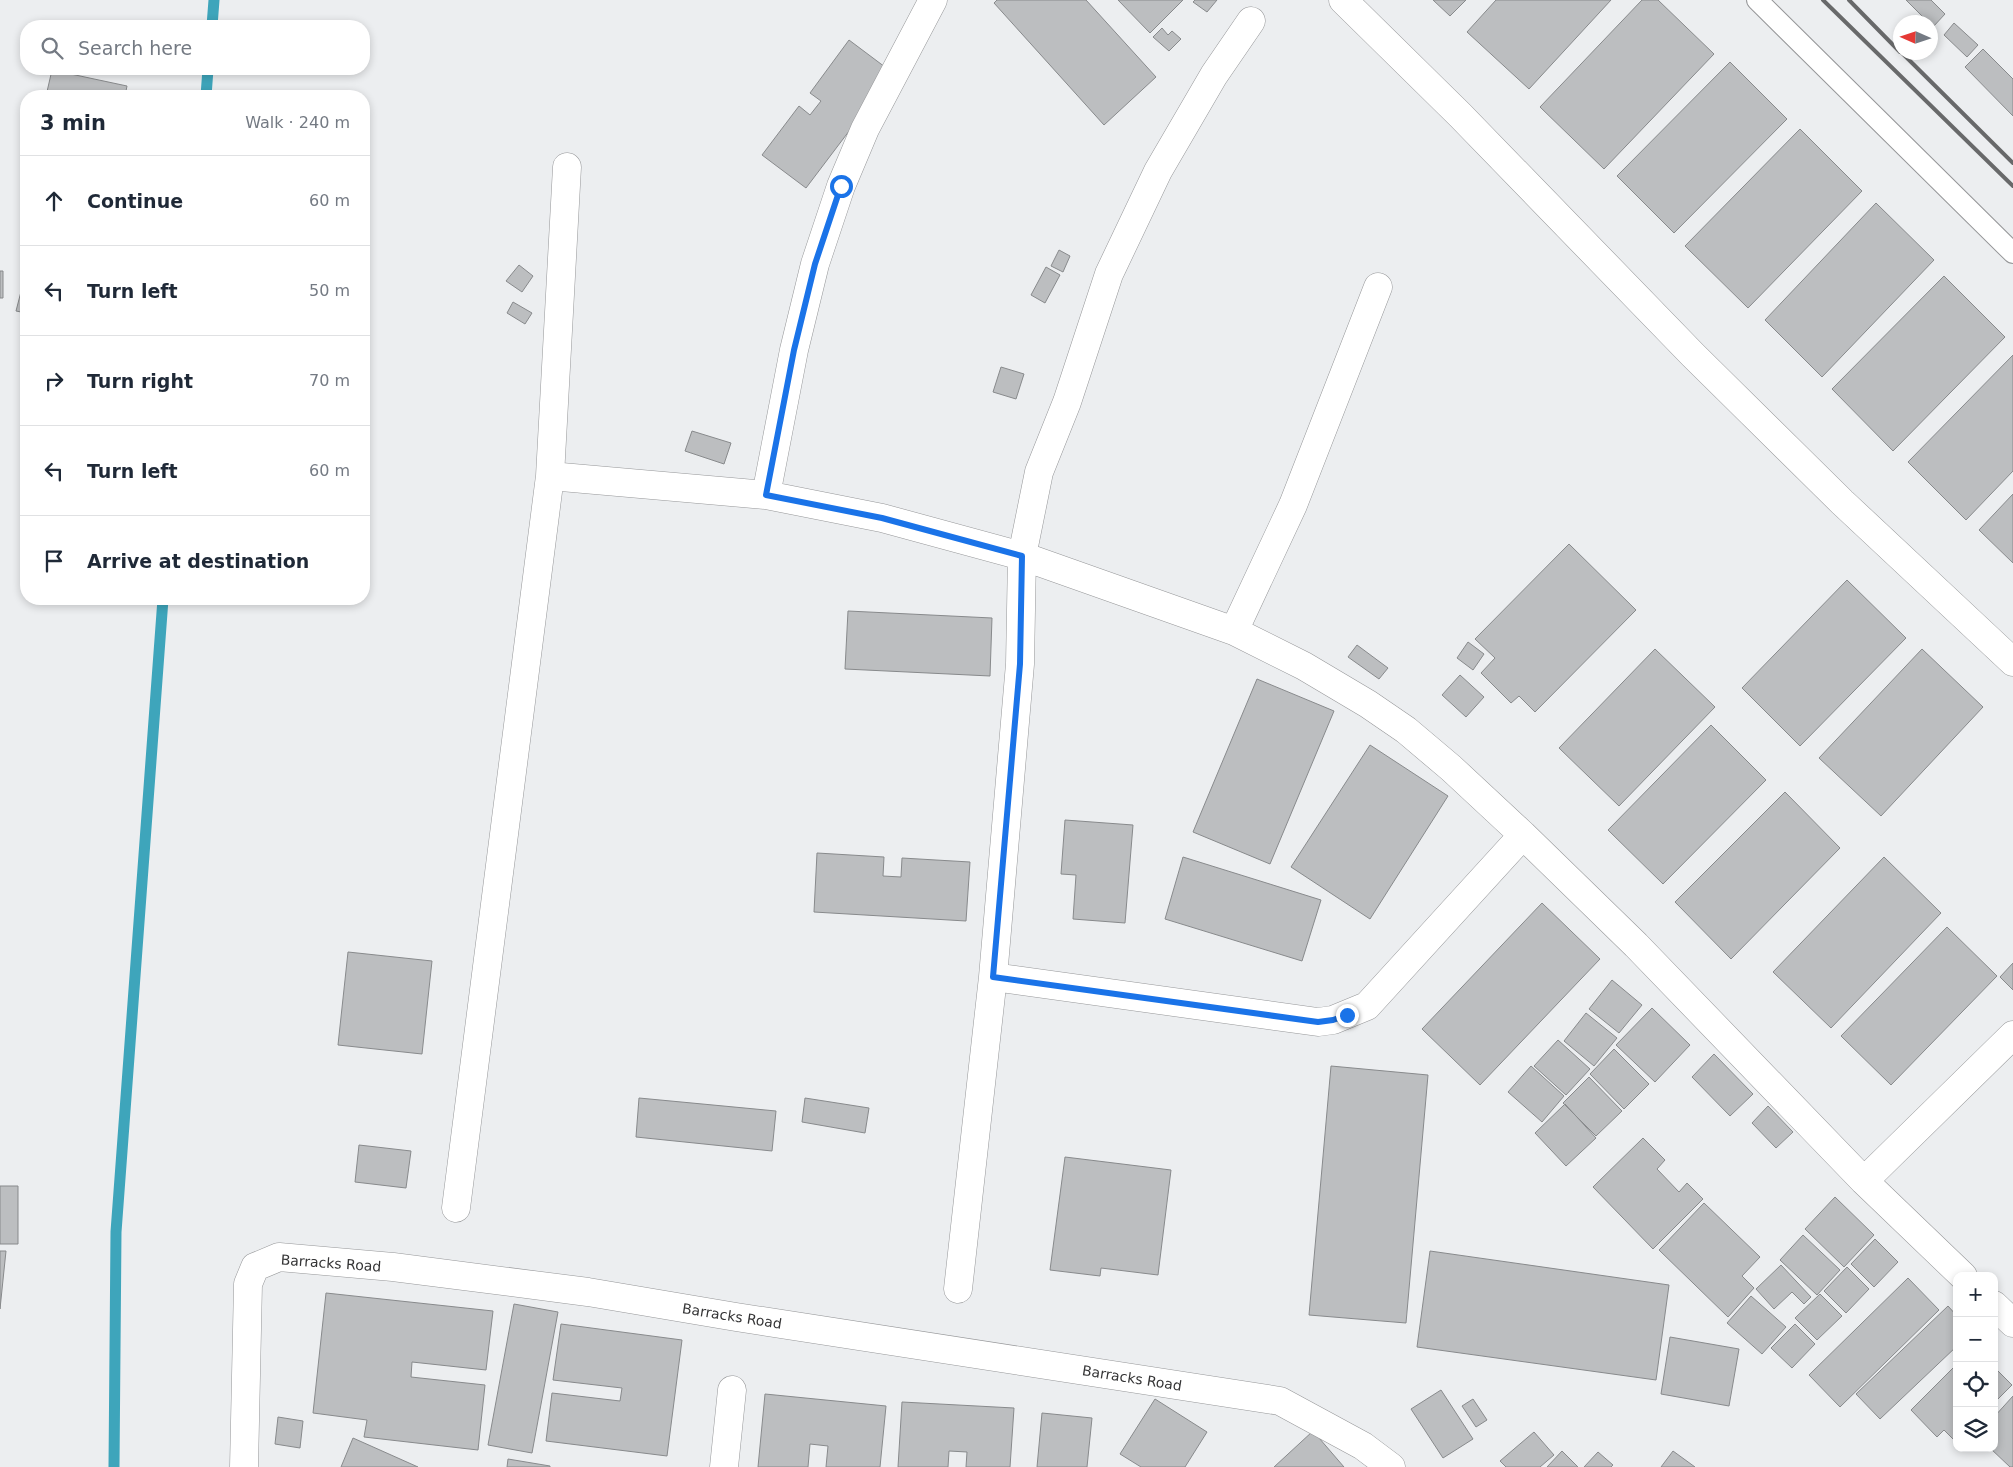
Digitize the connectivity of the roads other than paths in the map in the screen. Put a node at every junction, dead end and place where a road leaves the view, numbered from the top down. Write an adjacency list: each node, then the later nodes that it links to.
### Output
1 (933, 0): 9 (street)
2 (1343, 0): 12 (street)
3 (1757, 0): 6 (lane)
4 (1251, 21): 10 (street)
5 (566, 168): 8 (street)
6 (2013, 253)
7 (1378, 287): 11 (street)
8 (550, 476): 9 (street); 17 (street)
9 (766, 495): 10 (street)
10 (1022, 556): 11 (street); 14 (street)
11 (1234, 631): 13 (street)
12 (2013, 662)
13 (1523, 835): 14 (street); 16 (street)
14 (993, 977): 19 (street)
15 (2013, 1035): 16 (street)
16 (1864, 1181): 18 (street)
17 (456, 1208)
18 (1959, 1272)
19 (958, 1289)
20 (1998, 1310): 21 (street)
21 (2013, 1323)
22 (732, 1390): 24 (street)
23 (244, 1467): 25 (street, Barracks Road)
24 (724, 1467)
25 (1391, 1467)

